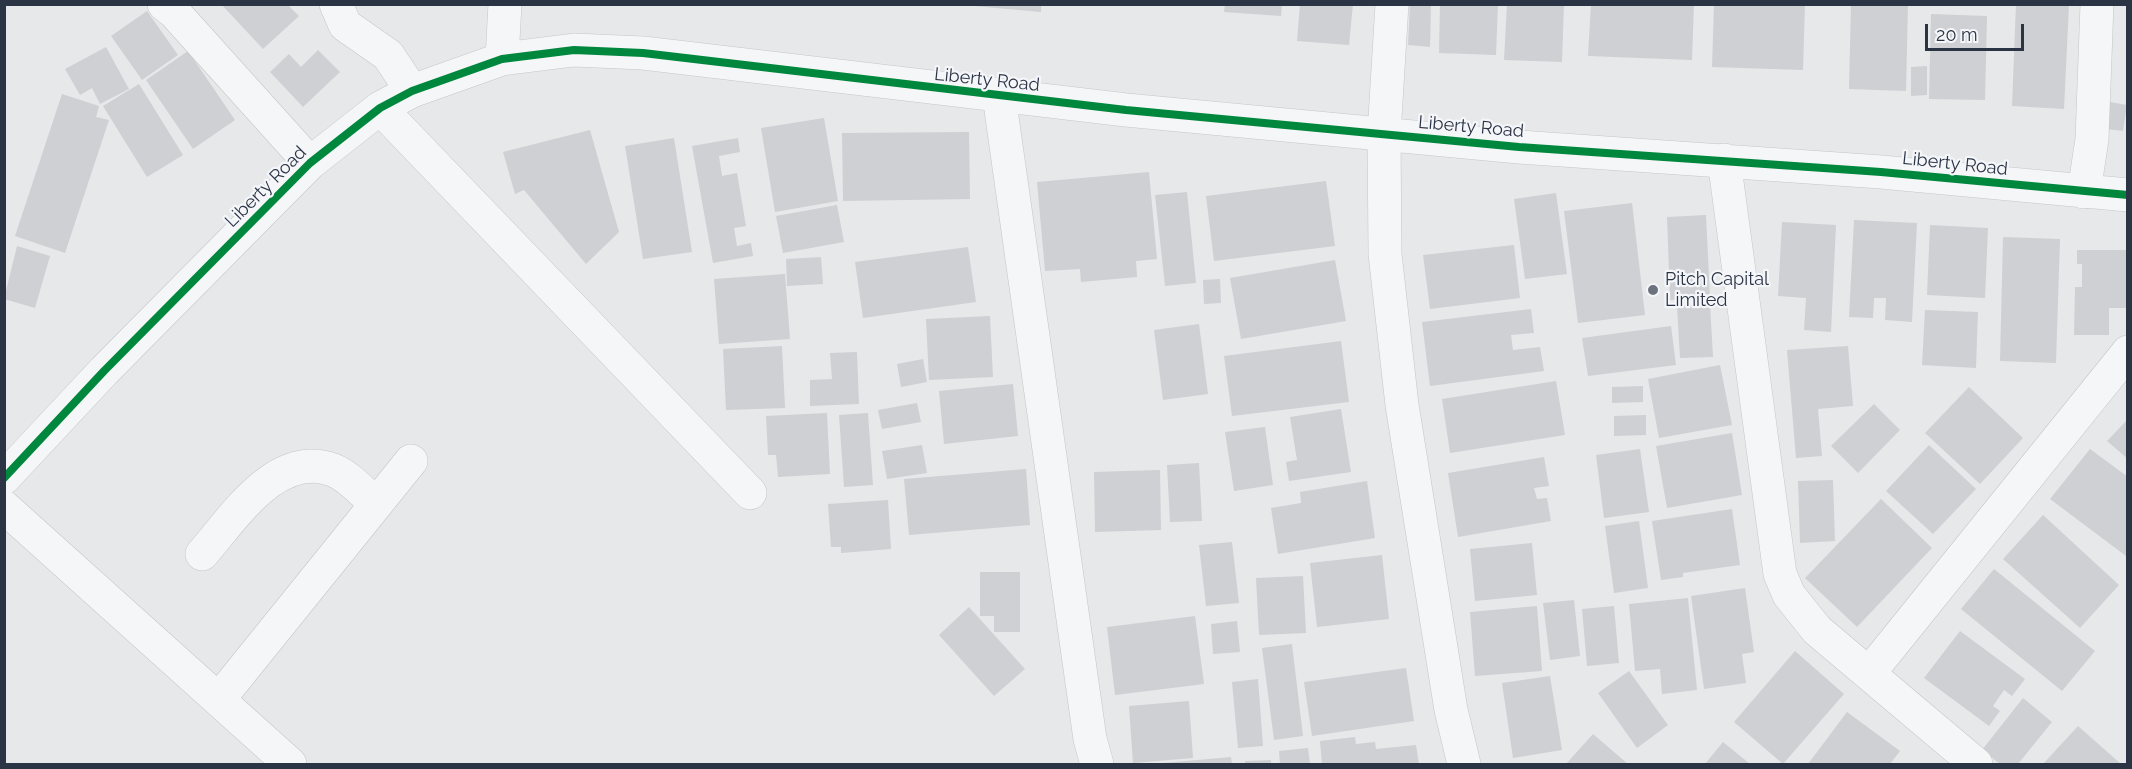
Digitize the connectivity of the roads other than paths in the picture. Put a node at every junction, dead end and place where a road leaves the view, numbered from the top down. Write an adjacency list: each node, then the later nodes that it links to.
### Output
1 (164, 4): 12 (street)
2 (336, 4): 7 (street)
3 (505, 4): 6 (street)
4 (1392, 4): 10 (street)
5 (2097, 4): 13 (street)
6 (502, 59): 7 (street, Liberty Road); 8 (street, Liberty Road)
7 (412, 91): 9 (street, Liberty Road)
8 (999, 96): 10 (street, Liberty Road); 25 (street)
9 (380, 108): 12 (street, Liberty Road); 18 (street)
10 (1384, 134): 11 (street, Liberty Road); 26 (street)
11 (1724, 160): 13 (street, Liberty Road); 22 (street)
12 (310, 163): 17 (street, Liberty Road)
13 (2084, 192): 14 (street, Liberty Road)
14 (2127, 195)
15 (2127, 352): 22 (street)
16 (411, 461): 19 (street)
17 (4, 478)
18 (750, 493)
19 (376, 504): 21 (street); 23 (street)
20 (4, 507): 23 (street)
21 (202, 554)
22 (1870, 672): 27 (street)
23 (219, 699): 24 (street)
24 (290, 765)
25 (1097, 765)
26 (1464, 765)
27 (1976, 765)

